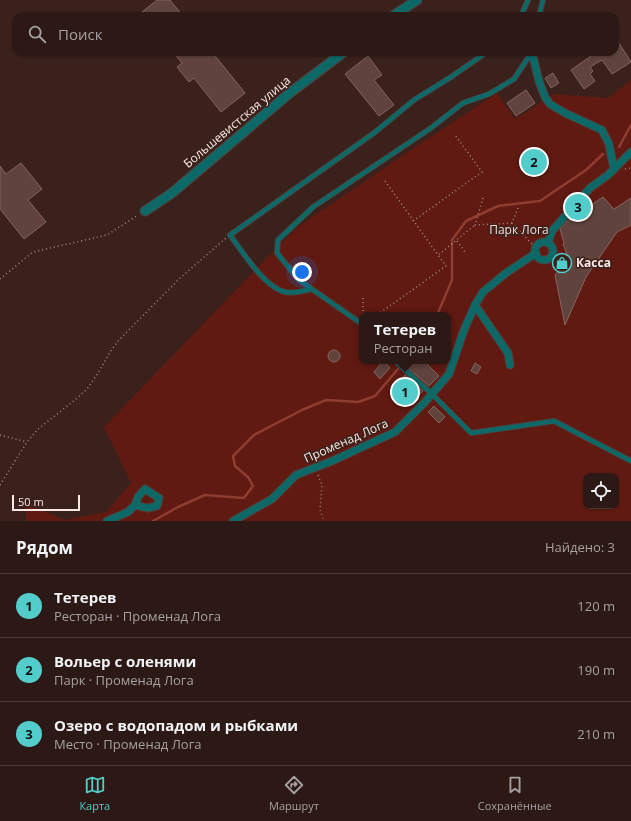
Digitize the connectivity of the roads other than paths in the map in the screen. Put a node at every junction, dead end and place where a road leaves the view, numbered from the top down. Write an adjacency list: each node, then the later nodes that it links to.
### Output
1 (417, 0): 4 (street)
2 (528, 0): 5 (lane)
3 (543, 0): 6 (lane)
4 (399, 12)
5 (523, 12)
6 (540, 12)
7 (339, 56): 13 (street, Большевистская улица)
8 (481, 56): 16 (lane)
9 (529, 56): 16 (lane)
10 (533, 56): 12 (street)
11 (631, 152): 12 (street)
12 (614, 169): 14 (street)
13 (145, 211)
14 (548, 243): 15 (street); 15 (street)
15 (536, 250): 17 (street, Променад Лога)
16 (312, 289): 18 (lane)
17 (475, 305): 20 (street); 21 (street, Променад Лога)
18 (359, 322)
19 (398, 364): 21 (lane)
20 (510, 365)
21 (432, 394): 22 (lane); 25 (street, Променад Лога)
22 (631, 461)
23 (135, 505): 24 (street)
24 (107, 521)
25 (233, 521)

